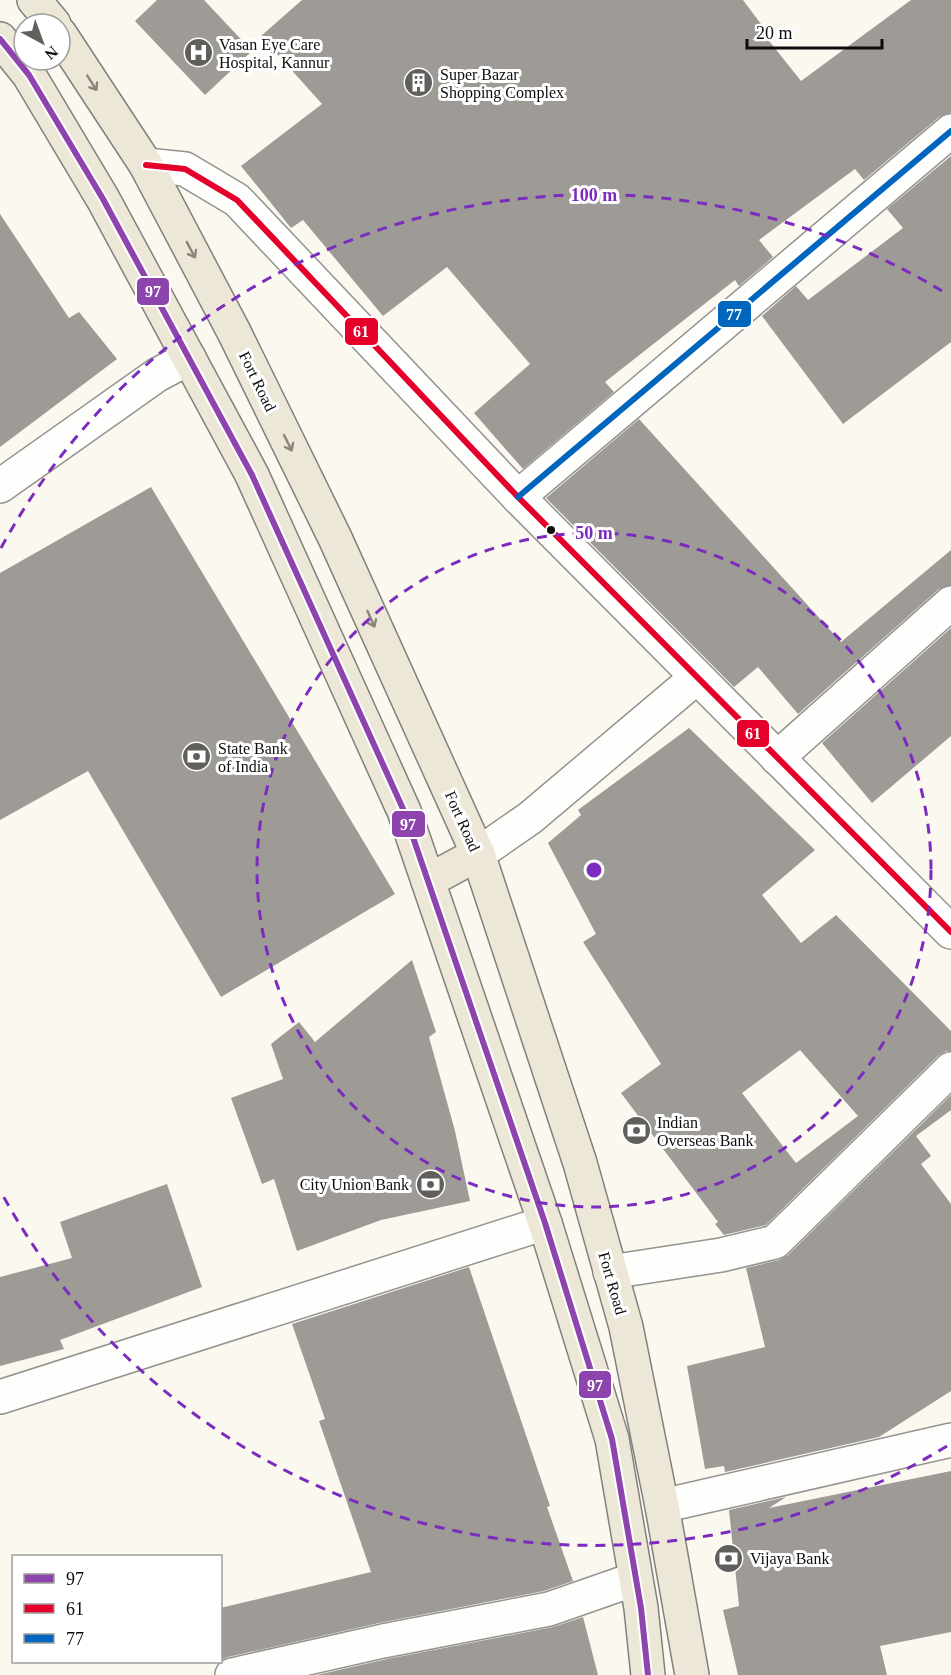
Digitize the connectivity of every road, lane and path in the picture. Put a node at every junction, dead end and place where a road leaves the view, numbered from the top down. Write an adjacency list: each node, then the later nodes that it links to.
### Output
1 (34, 0): 2 (main road)
2 (44, 12)
3 (0, 39): 8 (main road)
4 (72, 52): 6 (main road, Fort Road, one-way to 6)
5 (951, 131): 10 (street)
6 (146, 165): 7 (main road, Fort Road, one-way to 7); 10 (street)
7 (234, 333): 8 (main road); 14 (main road, Fort Road, one-way to 14)
8 (189, 358): 9 (street); 15 (main road)
9 (0, 486)
10 (518, 497): 12 (street)
11 (951, 603): 13 (street)
12 (697, 677): 13 (street); 14 (street)
13 (777, 758): 16 (street)
14 (478, 854): 15 (main road); 19 (main road, Fort Road)
15 (428, 881): 18 (main road)
16 (951, 932)
17 (951, 1069): 19 (street)
18 (545, 1223): 20 (street); 23 (main road)
19 (610, 1272): 22 (main road, Fort Road)
20 (0, 1396)
21 (951, 1440): 22 (street)
22 (662, 1506): 26 (main road, Fort Road)
23 (635, 1579): 24 (street); 25 (main road)
24 (232, 1675)
25 (648, 1675)
26 (692, 1675)

